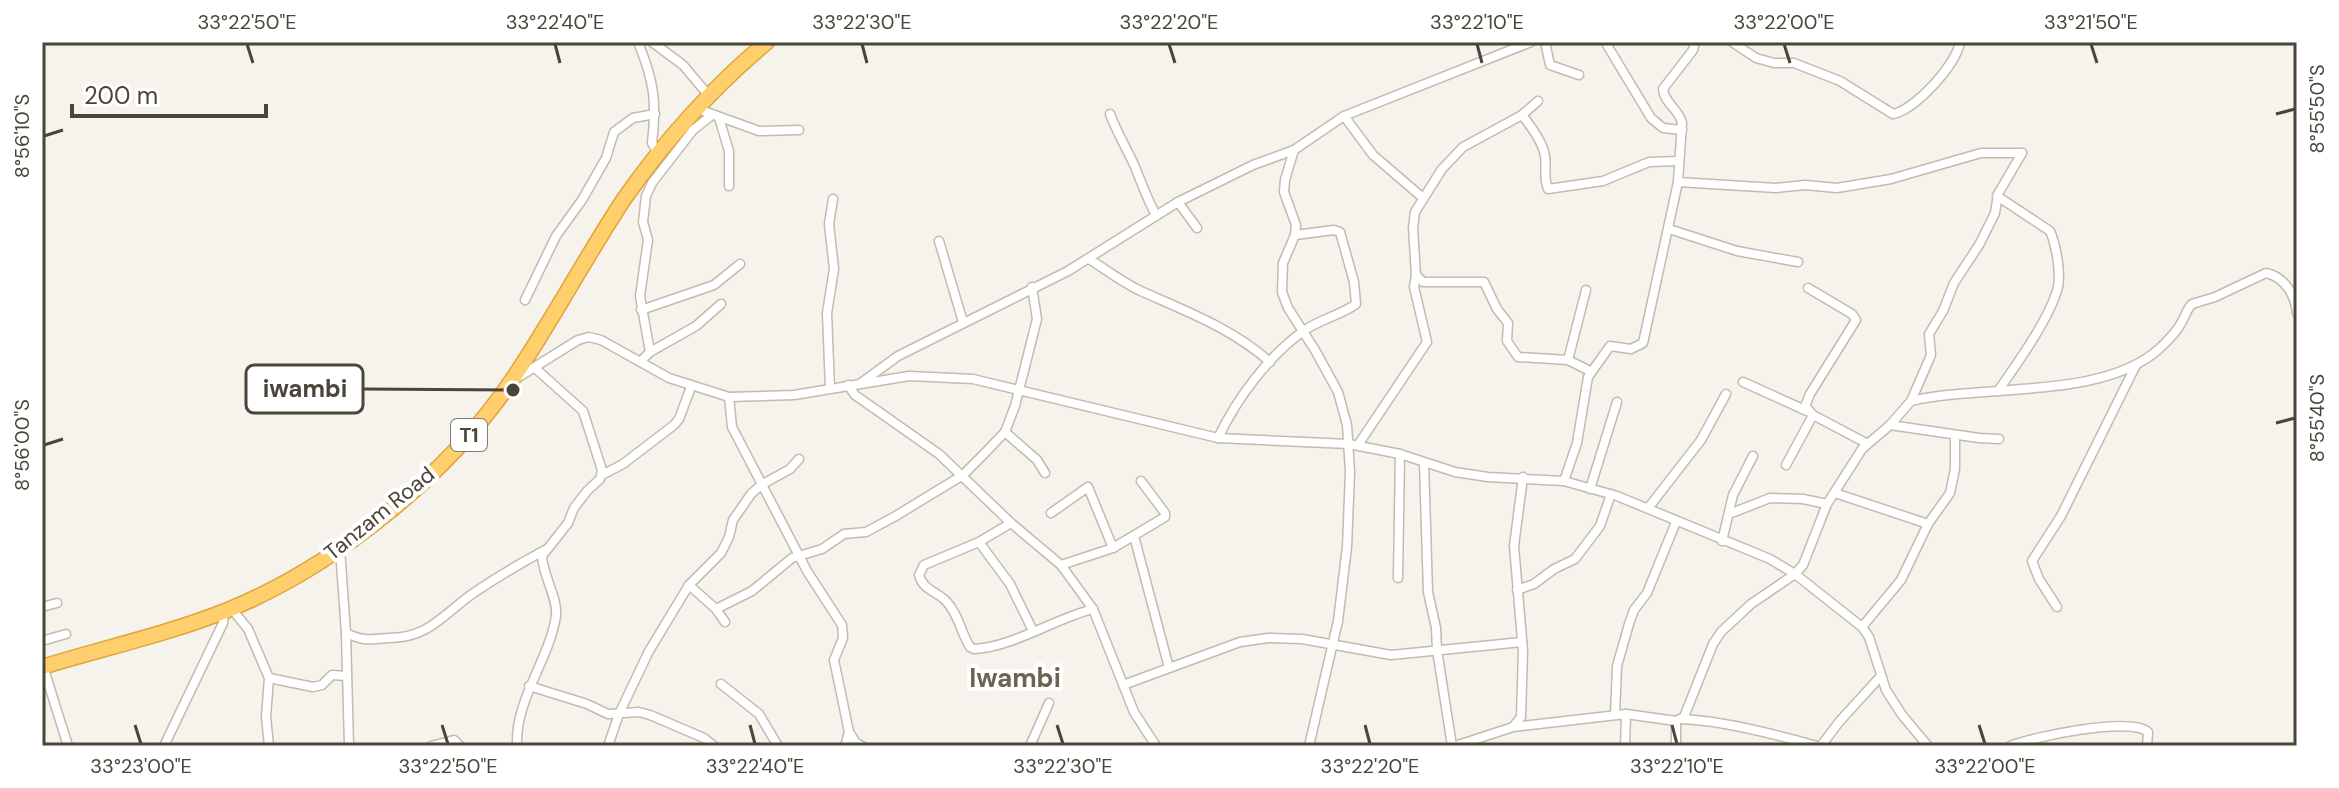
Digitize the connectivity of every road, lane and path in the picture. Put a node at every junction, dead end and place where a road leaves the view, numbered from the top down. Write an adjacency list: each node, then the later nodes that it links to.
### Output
1 (638, 42): 13 (street)
2 (652, 42): 11 (street)
3 (767, 42): 11 (highway, Tanzam Road / T1)
4 (1531, 42): 17 (street)
5 (1545, 42): 10 (street)
6 (1695, 42): 19 (street)
7 (1732, 42): 8 (street)
8 (1960, 42)
9 (1607, 45): 19 (street)
10 (1579, 75)
11 (710, 97): 14 (highway, Tanzam Road / T1)
12 (1538, 101): 16 (street)
13 (655, 114): 21 (street); 41 (street)
14 (710, 114): 18 (street); 21 (highway, Tanzam Road / T1); 24 (street); 43 (street)
15 (1110, 114): 29 (street)
16 (1522, 115): 22 (street); 26 (street)
17 (1344, 116): 20 (street); 26 (street)
18 (799, 130)
19 (1682, 130): 22 (street)
20 (1294, 150): 28 (street); 32 (street)
21 (658, 153): 54 (highway, Tanzam Road / T1)
22 (1679, 161): 23 (street)
23 (1678, 182): 25 (street); 31 (street)
24 (729, 186)
25 (1997, 196): 61 (street); 64 (street)
26 (1423, 198): 37 (street)
27 (833, 199): 59 (street)
28 (1178, 202): 29 (street); 30 (street)
29 (1156, 215): 34 (street)
30 (1197, 228)
31 (1669, 229): 35 (street); 53 (street)
32 (1295, 235): 46 (street); 46 (street)
33 (939, 241): 45 (street)
34 (1089, 259): 38 (street); 50 (street)
35 (1798, 262)
36 (740, 264): 43 (street)
37 (1416, 275): 48 (street); 73 (street)
38 (1032, 287): 45 (street); 60 (street)
39 (1808, 288): 66 (street)
40 (1586, 290): 48 (street)
41 (525, 300)
42 (721, 304): 47 (street)
43 (641, 310): 47 (street)
44 (2297, 313): 51 (street)
45 (963, 322): 56 (street)
46 (1302, 331): 50 (street); 73 (street)
47 (650, 352): 49 (street)
48 (1568, 360): 53 (street)
49 (641, 361): 52 (street); 58 (street)
50 (1270, 362): 70 (street)
51 (2137, 364): 61 (street); 110 (street)
52 (535, 368): 54 (street); 80 (street)
53 (1590, 371): 84 (street)
54 (512, 380): 100 (highway, Tanzam Road / T1)
55 (1743, 382): 66 (street)
56 (860, 383): 57 (street); 60 (street)
57 (848, 385): 59 (street); 81 (street)
58 (691, 387): 63 (street); 80 (street)
59 (830, 388): 63 (street)
60 (1020, 390): 68 (street); 70 (street)
61 (1998, 391): 64 (street)
62 (1726, 394): 90 (street)
63 (729, 397): 85 (street)
64 (1911, 401): 67 (street)
65 (1617, 402): 86 (street)
66 (1810, 413): 72 (street); 78 (street)
67 (1890, 425): 69 (street); 72 (street)
68 (1005, 432): 79 (street); 81 (street)
69 (1955, 435): 71 (street); 95 (street)
70 (1218, 438): 73 (street)
71 (1999, 439)
72 (1866, 443): 87 (street)
73 (1353, 444): 74 (street); 121 (street)
74 (1400, 454): 77 (street); 105 (street)
75 (1753, 456): 92 (street)
76 (799, 459): 85 (street)
77 (1424, 463): 82 (street); 122 (street)
78 (1786, 465)
79 (1045, 473)
80 (602, 475): 101 (street)
81 (963, 475): 94 (street); 102 (street)
82 (1523, 477): 84 (street); 107 (street)
83 (1141, 481): 96 (street)
84 (1564, 481): 86 (street)
85 (761, 485): 102 (street); 106 (street)
86 (1590, 489): 88 (street)
87 (1835, 493): 89 (street); 95 (street)
88 (1611, 494): 90 (street); 107 (street)
89 (1827, 504): 92 (street); 104 (street)
90 (1649, 507): 93 (street)
91 (1051, 513): 99 (street)
92 (1729, 514): 97 (street)
93 (1676, 522): 97 (street); 134 (street)
94 (1011, 523): 98 (street); 103 (street)
95 (1928, 524): 115 (street)
96 (1134, 536): 99 (street); 124 (street)
97 (1722, 541): 104 (street)
98 (979, 542): 116 (street); 116 (street)
99 (1113, 548): 103 (street)
100 (340, 549): 113 (highway, Tanzam Road / T1); 117 (street)
101 (546, 549): 117 (street); 130 (street)
102 (800, 556): 111 (street); 137 (street)
103 (1061, 565): 112 (street)
104 (1795, 574): 115 (street); 135 (street)
105 (1398, 578)
106 (689, 585): 111 (street); 132 (street)
107 (1517, 590): 120 (street)
108 (57, 603): 109 (street)
109 (42, 607)
110 (2057, 607)
111 (716, 609): 114 (street)
112 (1093, 609): 116 (street); 129 (street)
113 (227, 610): 123 (highway, Tanzam Road / T1); 127 (street); 140 (street)
114 (725, 622)
115 (1862, 627): 126 (street)
116 (1033, 631)
117 (346, 633): 125 (street)
118 (66, 634): 119 (street)
119 (42, 641)
120 (1522, 642): 122 (street); 136 (street)
121 (1333, 644): 122 (street); 124 (street); 153 (street)
122 (1437, 650): 154 (street)
123 (43, 666): 139 (street)
124 (1169, 668): 129 (street)
125 (347, 676): 127 (street); 142 (street)
126 (1880, 677): 157 (street); 158 (street)
127 (269, 678): 141 (street)
128 (721, 684): 148 (street)
129 (1123, 685): 152 (street)
130 (529, 686): 132 (street); 145 (street)
131 (1049, 703): 151 (street)
132 (619, 714): 146 (street); 147 (street)
133 (1626, 714): 134 (street); 135 (street); 155 (street)
134 (1615, 715): 136 (street)
135 (1678, 720): 156 (street); 157 (street)
136 (1513, 727): 138 (street)
137 (849, 732): 149 (street); 150 (street)
138 (1483, 741): 154 (street)
139 (68, 746)
140 (164, 746)
141 (269, 746)
142 (349, 746)
143 (431, 746): 144 (street)
144 (460, 746)
145 (517, 746)
146 (608, 746)
147 (714, 746)
148 (778, 746)
149 (845, 746)
150 (862, 746)
151 (1030, 746)
152 (1156, 746)
153 (1309, 746)
154 (1453, 746)
155 (1625, 746)
156 (1676, 746)
157 (1819, 746)
158 (1928, 746)
159 (2010, 746): 160 (street)
160 (2147, 746)

